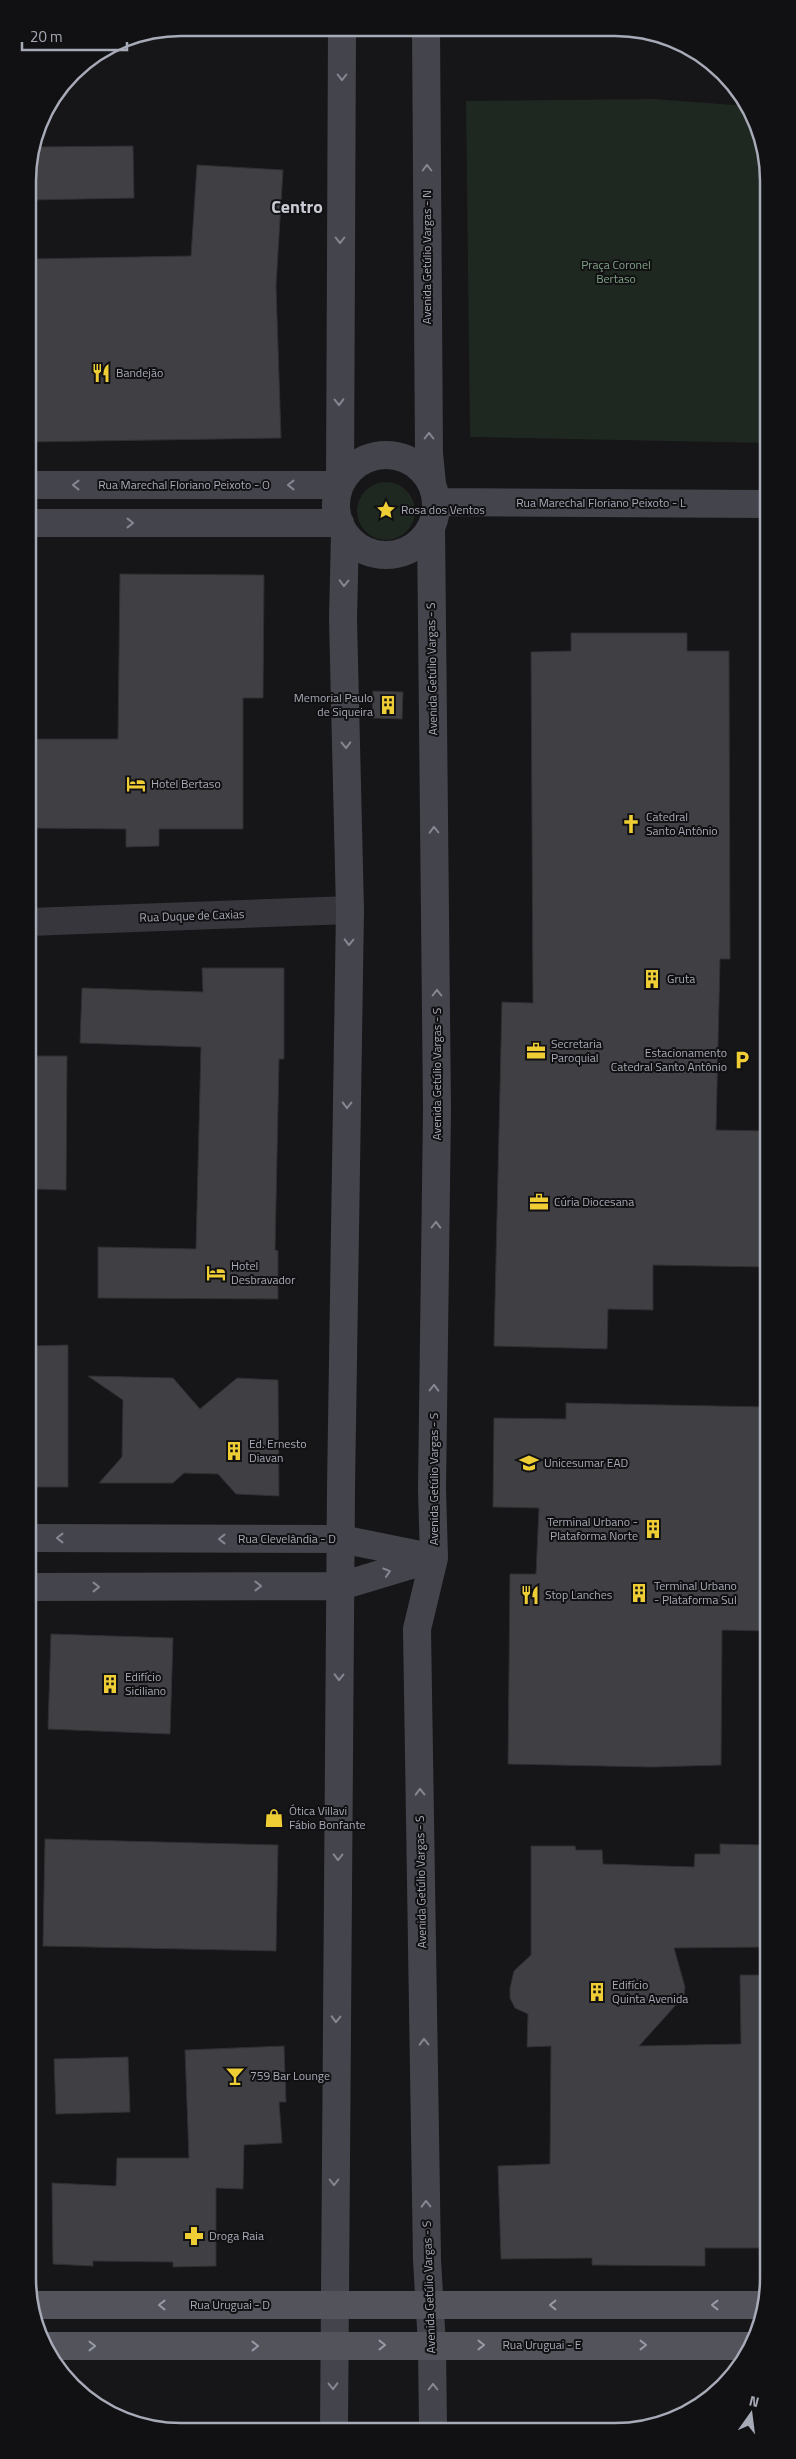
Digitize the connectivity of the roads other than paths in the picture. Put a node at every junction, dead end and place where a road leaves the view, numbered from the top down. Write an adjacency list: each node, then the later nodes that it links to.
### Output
1 (342, 36): 3 (street, one-way to 3)
2 (426, 36): 6 (street, Avenida Getúlio Vargas - N, one-way to 2)
3 (340, 484): 4 (street, Rua Marechal Floriano Peixoto - O, one-way to 4); 6 (street); 8 (street)
4 (37, 485)
5 (760, 504): 6 (street, Rua Marechal Floriano Peixoto - L)
6 (433, 505): 8 (street); 13 (street, Avenida Getúlio Vargas - S, one-way to 6)
7 (37, 523): 8 (street, one-way to 8)
8 (342, 528): 9 (street, one-way to 9)
9 (350, 910): 10 (street, Rua Duque de Caxias); 12 (street, one-way to 12)
10 (37, 924)
11 (36, 1538): 12 (street, Rua Clevelândia - D, one-way to 11)
12 (341, 1539): 13 (street, Rua Clevelândia - D); 14 (street)
13 (434, 1558): 14 (street, one-way to 13); 18 (street, Avenida Getúlio Vargas - S, one-way to 13)
14 (341, 1586): 15 (street, one-way to 14); 17 (street, one-way to 17)
15 (36, 1587)
16 (39, 2305): 17 (main road, Rua Uruguai - D, one-way to 16)
17 (333, 2305): 18 (main road, Rua Uruguai - D); 20 (street)
18 (430, 2305): 19 (main road, one-way to 18); 21 (street, Avenida Getúlio Vargas - S)
19 (757, 2305)
20 (333, 2344): 21 (main road, Rua Uruguai - E, one-way to 21); 22 (main road, one-way to 20); 24 (street, one-way to 24)
21 (432, 2345): 23 (main road, Rua Uruguai - E, one-way to 23); 25 (street, Avenida Getúlio Vargas - S, one-way to 21)
22 (53, 2346)
23 (742, 2346)
24 (334, 2423)
25 (433, 2423)

